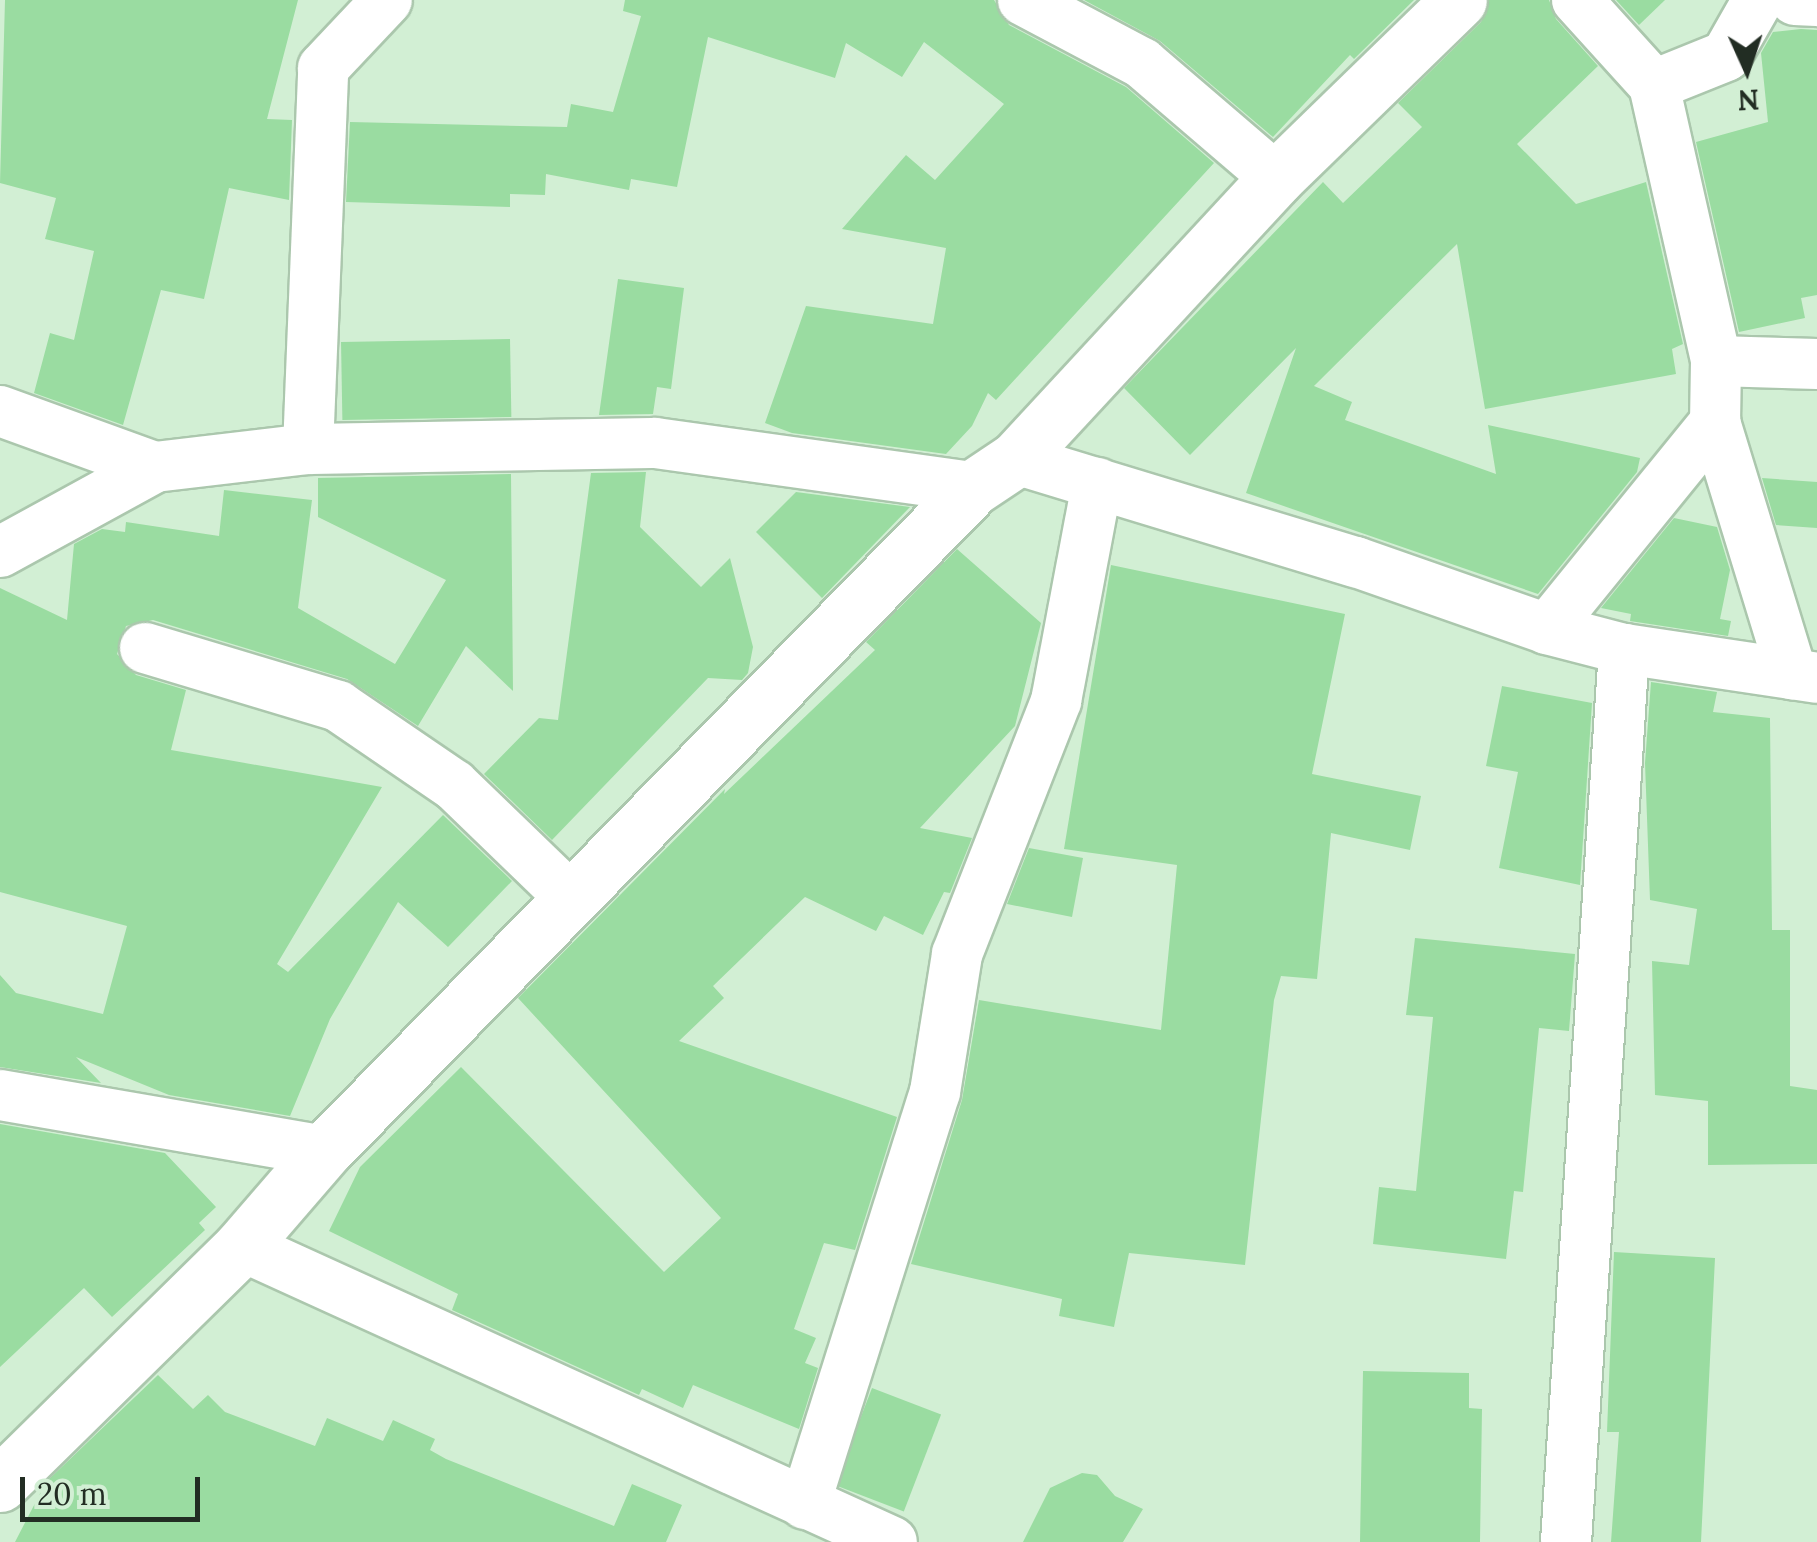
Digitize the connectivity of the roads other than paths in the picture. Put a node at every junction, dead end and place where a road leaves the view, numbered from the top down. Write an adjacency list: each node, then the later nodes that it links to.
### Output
1 (387, 0): 14 (street)
2 (1023, 0): 9 (street)
3 (1459, 0): 9 (street)
4 (1577, 0): 8 (street)
5 (1758, 0): 8 (street)
6 (1794, 0): 7 (street)
7 (1817, 1)
8 (1654, 85): 10 (street)
9 (1276, 178): 16 (street)
10 (1716, 362): 11 (street); 13 (street)
11 (1817, 364)
12 (0, 411): 15 (street)
13 (1715, 422): 19 (street); 22 (street)
14 (308, 449): 15 (street); 16 (street)
15 (156, 467): 18 (street)
16 (995, 473): 17 (street); 23 (street)
17 (1097, 483): 19 (street); 28 (street)
18 (0, 552)
19 (1546, 629): 21 (street)
20 (146, 648): 23 (street)
21 (1624, 648): 22 (street); 30 (street)
22 (1805, 676)
23 (573, 900): 25 (street)
24 (0, 1094): 25 (street)
25 (324, 1151): 26 (street)
26 (242, 1246): 27 (street); 28 (street)
27 (0, 1484)
28 (806, 1504): 29 (street)
29 (892, 1542)
30 (1566, 1542)

